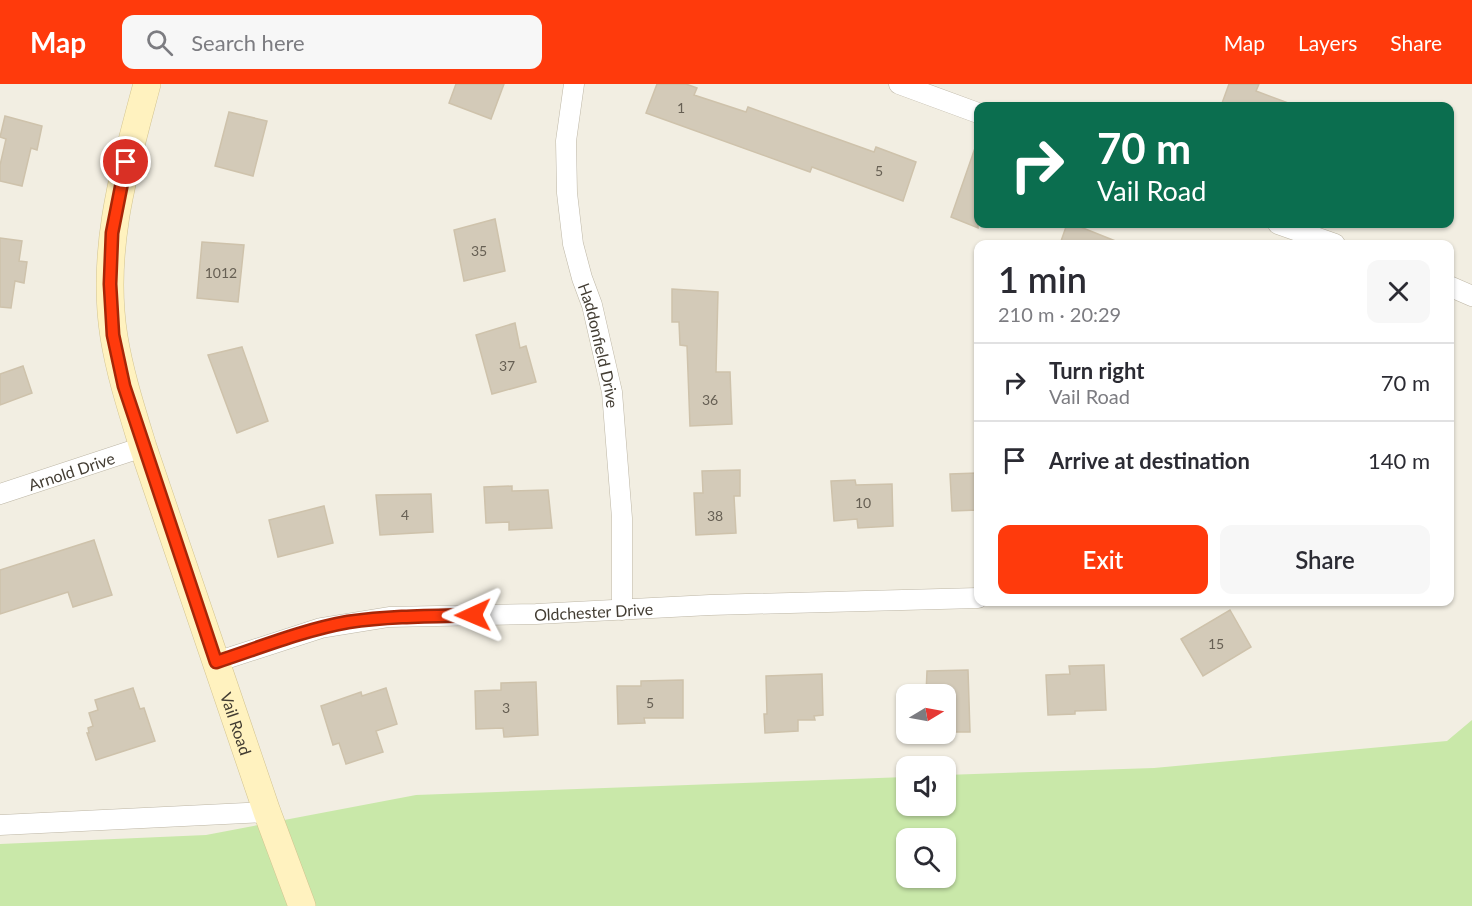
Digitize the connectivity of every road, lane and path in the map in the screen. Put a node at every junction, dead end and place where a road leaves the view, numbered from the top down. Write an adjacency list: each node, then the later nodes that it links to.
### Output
1 (147, 84): 9 (street, Vail Road)
2 (574, 84): 12 (street, Haddonfield Drive)
3 (899, 84): 4 (street)
4 (974, 112)
5 (1288, 228): 6 (street)
6 (1320, 240)
7 (1454, 288): 8 (street)
8 (1472, 296)
9 (143, 447): 10 (street, Arnold Drive); 13 (street, Vail Road)
10 (0, 494)
11 (974, 598): 12 (street, Oldchester Drive)
12 (622, 610): 13 (street, Oldchester Drive)
13 (216, 662): 14 (street, Vail Road)
14 (267, 812): 15 (street); 16 (street, Vail Road)
15 (0, 825)
16 (302, 906)

